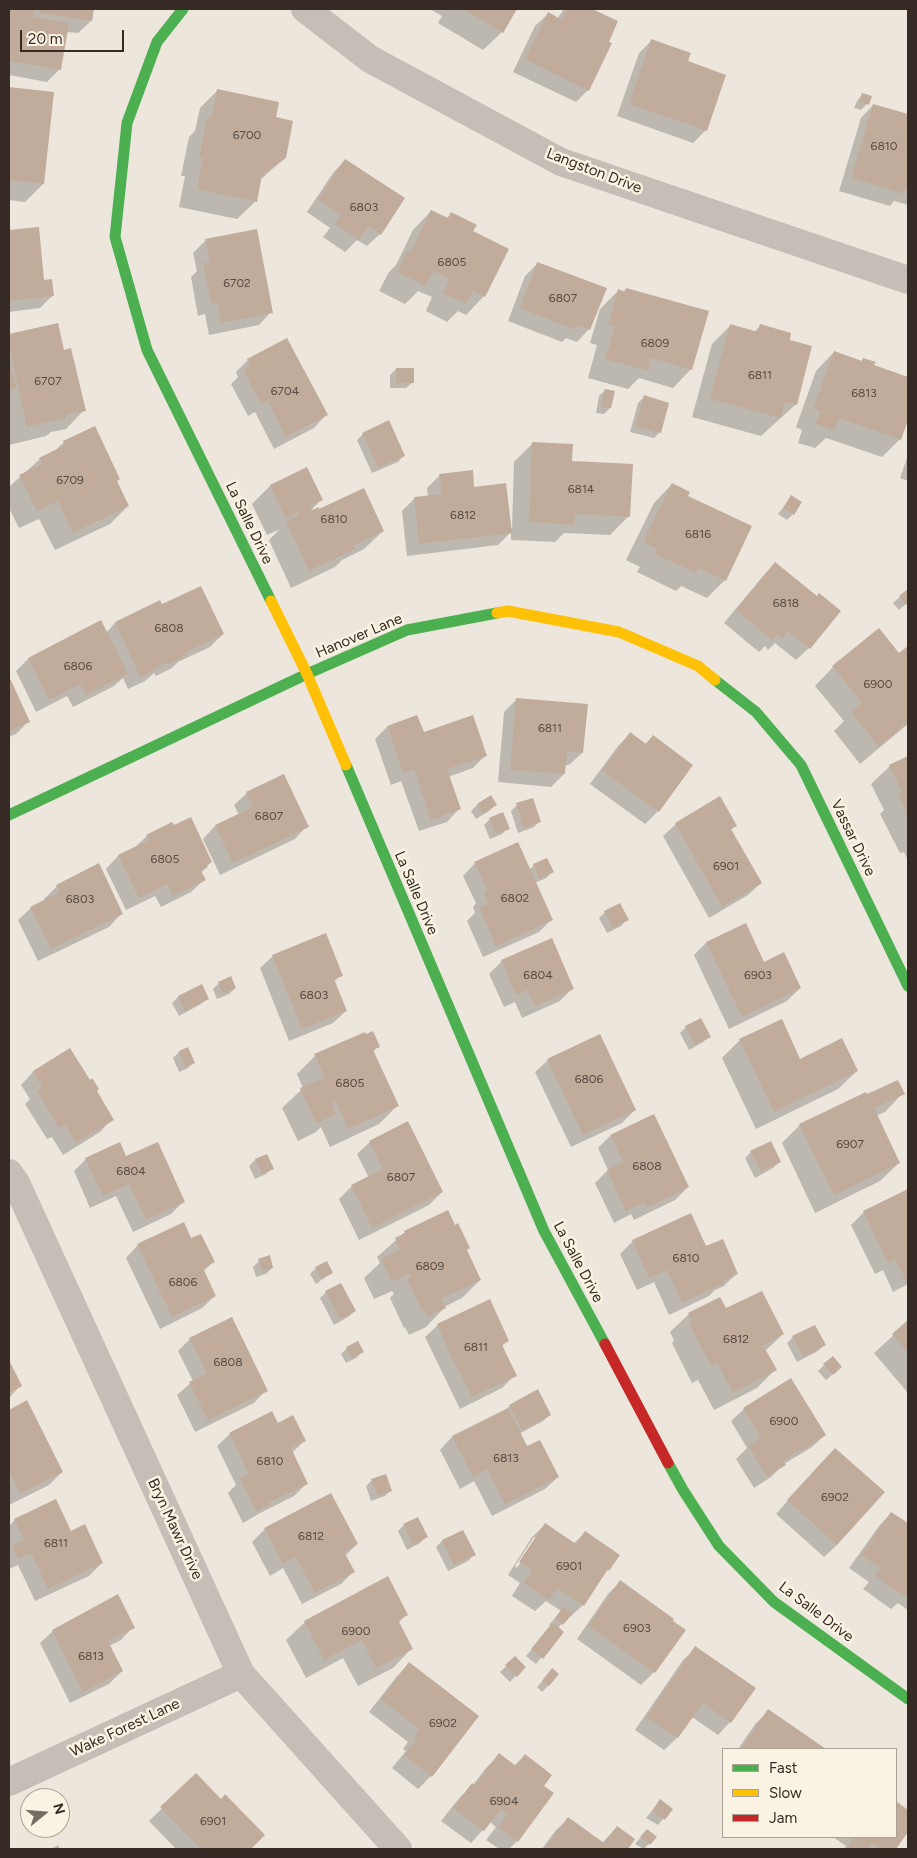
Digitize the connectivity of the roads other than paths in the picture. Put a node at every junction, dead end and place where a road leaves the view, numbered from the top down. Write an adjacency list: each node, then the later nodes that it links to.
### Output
1 (183, 9): 4 (street, La Salle Drive)
2 (305, 9): 3 (street, Langston Drive)
3 (908, 280)
4 (307, 674): 5 (street, Hanover Lane); 6 (street, Hanover Lane); 10 (street, La Salle Drive)
5 (756, 712): 7 (street, Vassar Drive)
6 (9, 815)
7 (908, 986)
8 (9, 1173): 9 (street, Bryn Mawr Drive)
9 (241, 1674): 11 (street, Wake Forest Lane); 12 (street, Bryn Mawr Drive)
10 (908, 1699)
11 (9, 1782)
12 (398, 1849)

